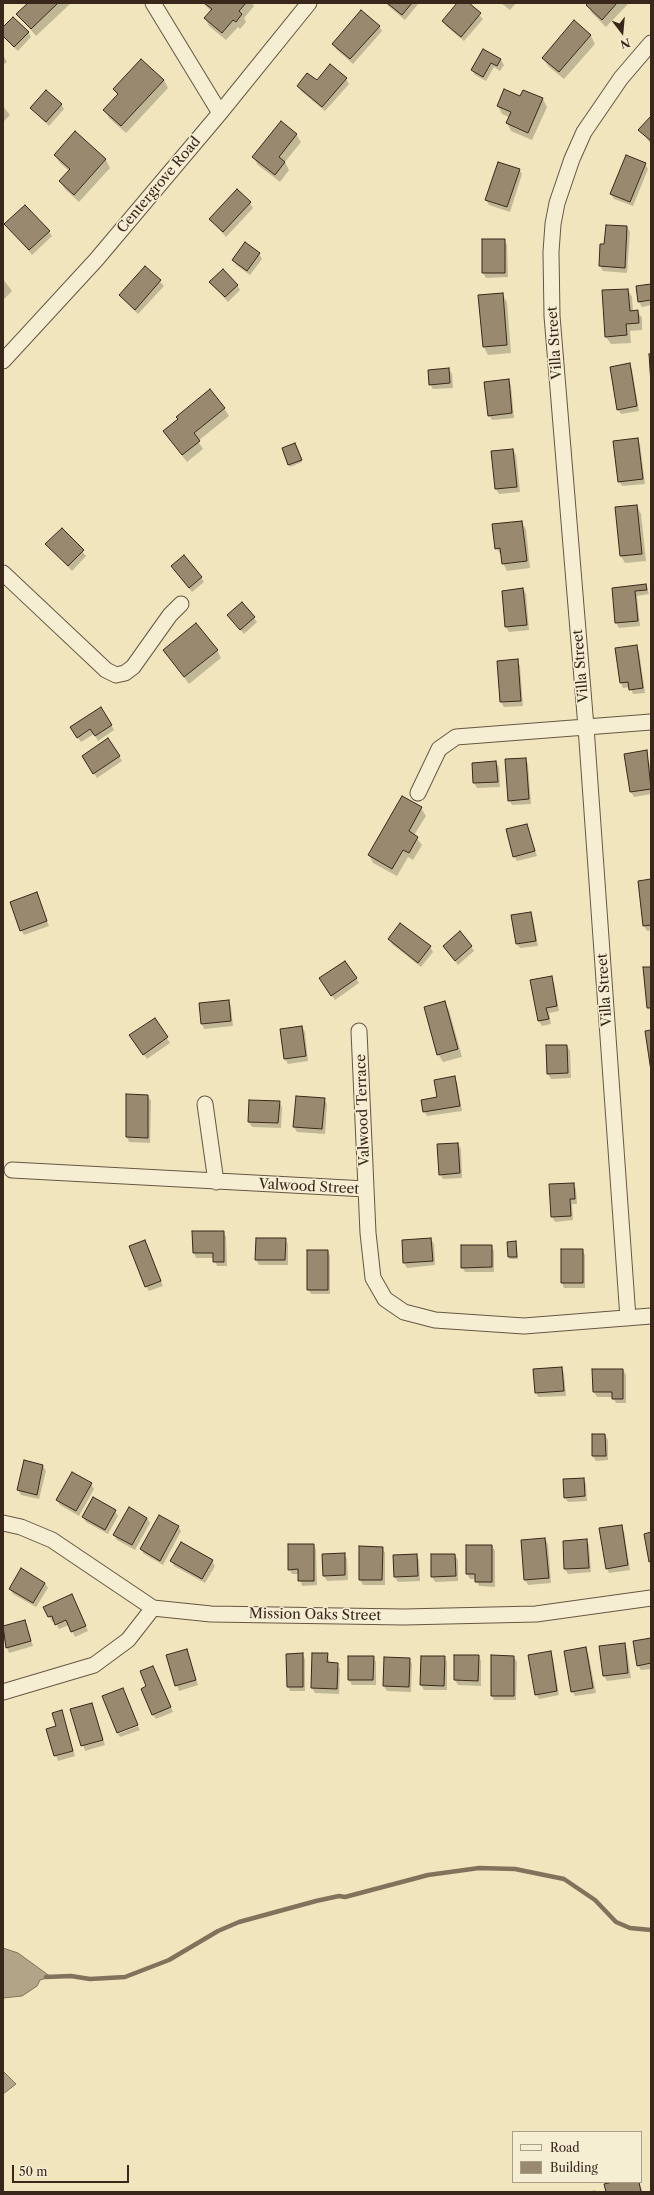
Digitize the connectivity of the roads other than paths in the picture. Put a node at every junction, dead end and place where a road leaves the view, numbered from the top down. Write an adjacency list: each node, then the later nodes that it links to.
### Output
1 (152, 3): 4 (street)
2 (309, 3): 4 (street, Centergrove Road)
3 (651, 43): 9 (street, Villa Street)
4 (220, 112): 5 (street, Centergrove Road)
5 (3, 361)
6 (3, 573): 7 (street)
7 (181, 604)
8 (651, 722): 9 (street)
9 (586, 727): 10 (street); 17 (street, Villa Street)
10 (418, 793)
11 (359, 1031): 15 (street, Valwood Terrace)
12 (205, 1104): 14 (street)
13 (12, 1170): 14 (street, Valwood Street)
14 (216, 1182): 15 (street, Valwood Street)
15 (366, 1189): 17 (street, Valwood Street)
16 (651, 1316): 17 (street, Valwood Street)
17 (628, 1318)
18 (3, 1524): 20 (street, Mission Oaks Street)
19 (651, 1598): 20 (street, Mission Oaks Street)
20 (153, 1608): 21 (street)
21 (3, 1692)

